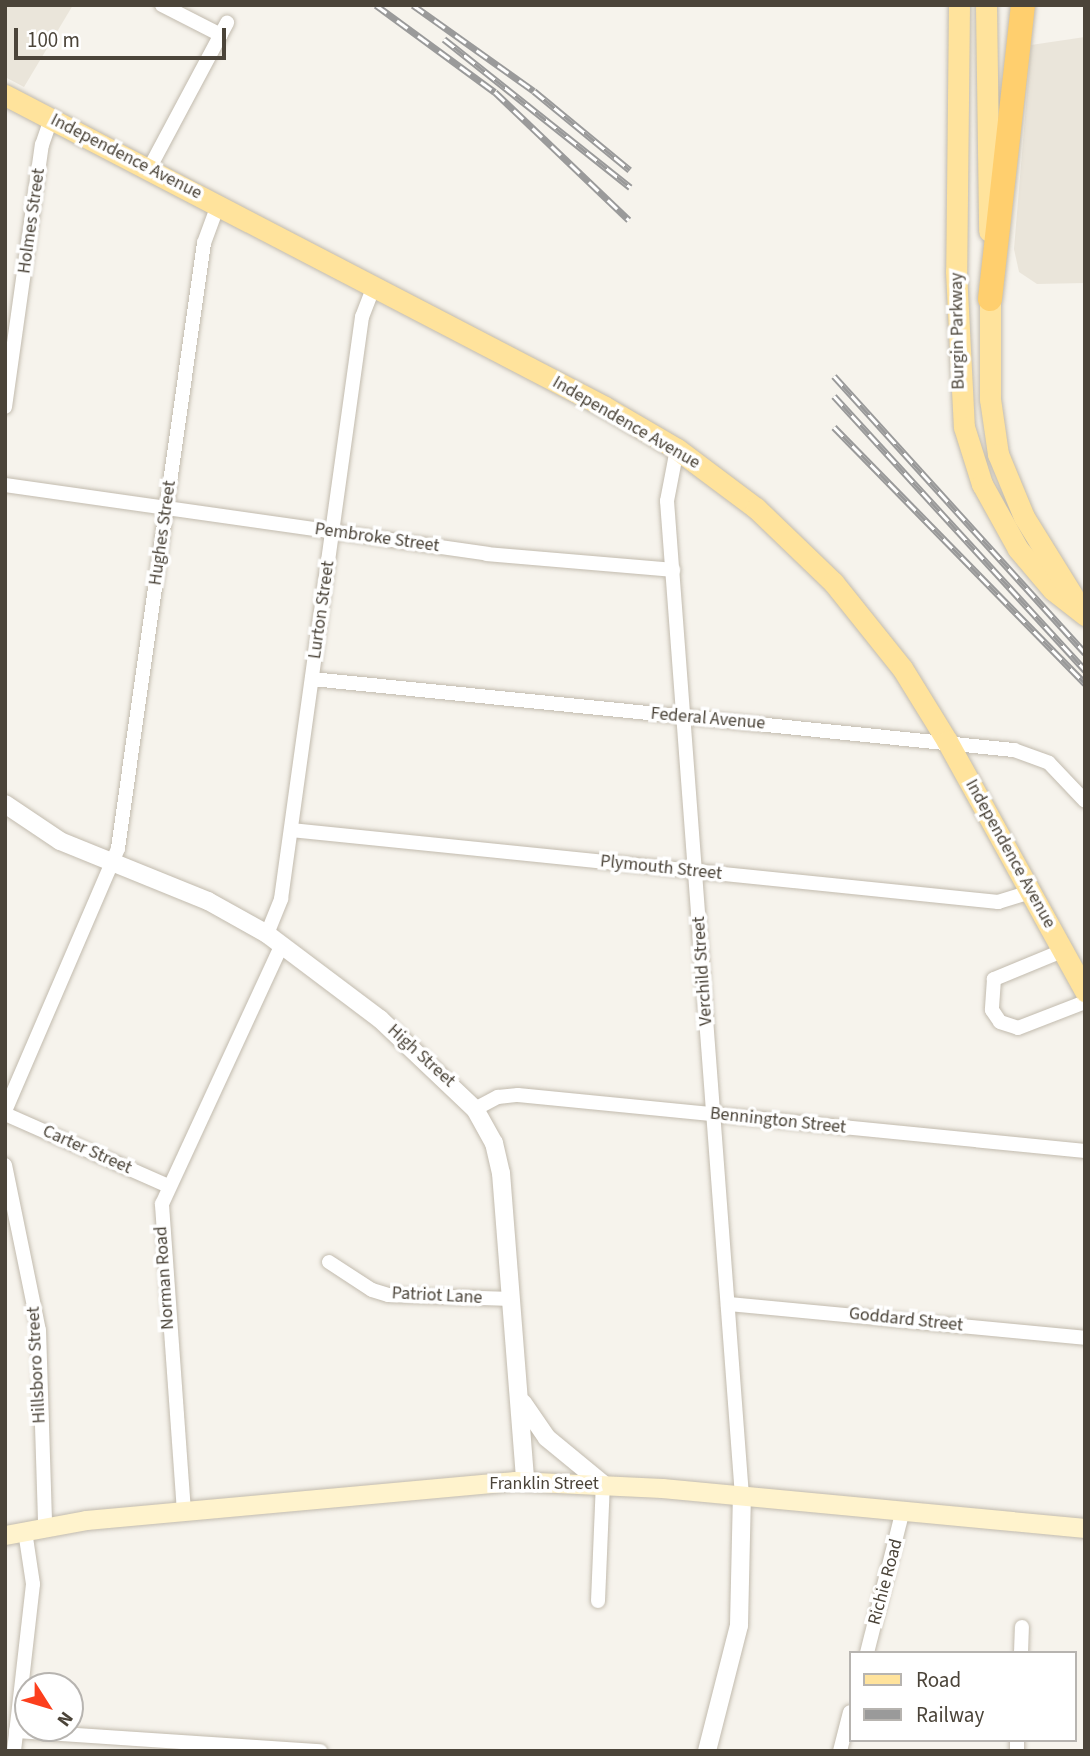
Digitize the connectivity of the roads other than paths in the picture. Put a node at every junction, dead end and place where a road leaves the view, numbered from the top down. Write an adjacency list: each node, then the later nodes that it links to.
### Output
1 (162, 5): 7 (street)
2 (959, 5): 17 (main road, Burgin Parkway)
3 (986, 5): 10 (main road, Burgin Parkway)
4 (1023, 5): 10 (highway)
5 (5, 95): 6 (main road, Independence Avenue)
6 (51, 119): 7 (main road, Independence Avenue); 11 (street, Holmes Street)
7 (149, 169): 8 (main road, Independence Avenue)
8 (218, 205): 9 (main road, Independence Avenue); 14 (street, Hughes Street)
9 (374, 286): 12 (main road, Independence Avenue); 15 (street, Lurton Street)
10 (990, 299): 17 (main road, Burgin Parkway)
11 (5, 407)
12 (677, 449): 16 (street, Verchild Street); 20 (main road, Independence Avenue)
13 (5, 485): 14 (street, Pembroke Street)
14 (166, 508): 15 (street, Pembroke Street); 24 (street, Hughes Street)
15 (332, 531): 16 (street, Pembroke Street); 18 (street, Lurton Street)
16 (673, 570): 19 (street, Verchild Street)
17 (1085, 613)
18 (312, 679): 19 (street, Federal Avenue); 23 (street, Lurton Street)
19 (684, 717): 20 (street, Federal Avenue); 25 (street, Verchild Street)
20 (947, 741): 21 (street, Federal Avenue); 26 (main road, Independence Avenue)
21 (1085, 801)
22 (5, 804): 24 (street, High Street)
23 (291, 830): 25 (street, Plymouth Street); 27 (street, Lurton Street)
24 (114, 863): 27 (street, High Street); 32 (street)
25 (696, 871): 26 (street, Plymouth Street); 33 (street, Verchild Street)
26 (1030, 892): 28 (main road, Independence Avenue)
27 (274, 939): 31 (street, High Street); 36 (street, Norman Road)
28 (1062, 951): 29 (main road, Independence Avenue); 30 (street)
29 (1085, 991)
30 (1085, 1002)
31 (475, 1109): 33 (street, Bennington Street); 38 (street, High Street)
32 (5, 1113): 36 (street, Carter Street)
33 (713, 1115): 34 (street, Bennington Street); 39 (street, Verchild Street)
34 (1085, 1151)
35 (5, 1164): 47 (street, Hillsboro Street)
36 (168, 1186): 46 (street, Norman Road)
37 (330, 1262): 38 (street, Patriot Lane)
38 (512, 1299): 41 (street, High Street)
39 (727, 1304): 40 (street, Goddard Street); 44 (street, Verchild Street)
40 (1085, 1338)
41 (520, 1393): 42 (street, High Street); 43 (street)
42 (525, 1481): 43 (main road, Franklin Street); 46 (main road, Franklin Street)
43 (603, 1484): 44 (main road, Franklin Street); 51 (street)
44 (742, 1495): 45 (main road, Franklin Street); 60 (street)
45 (903, 1510): 48 (main road, Franklin Street); 53 (street, Richie Road)
46 (184, 1512): 47 (main road, Franklin Street)
47 (45, 1526): 49 (main road, Franklin Street)
48 (1085, 1528)
49 (25, 1531): 50 (main road, Franklin Street); 55 (street)
50 (5, 1535)
51 (597, 1601)
52 (1022, 1627): 54 (street)
53 (868, 1651)
54 (1021, 1651)
55 (23, 1672)
56 (848, 1720): 61 (street)
57 (84, 1738): 58 (street)
58 (170, 1746): 59 (street)
59 (320, 1751)
60 (706, 1751)
61 (840, 1751)

